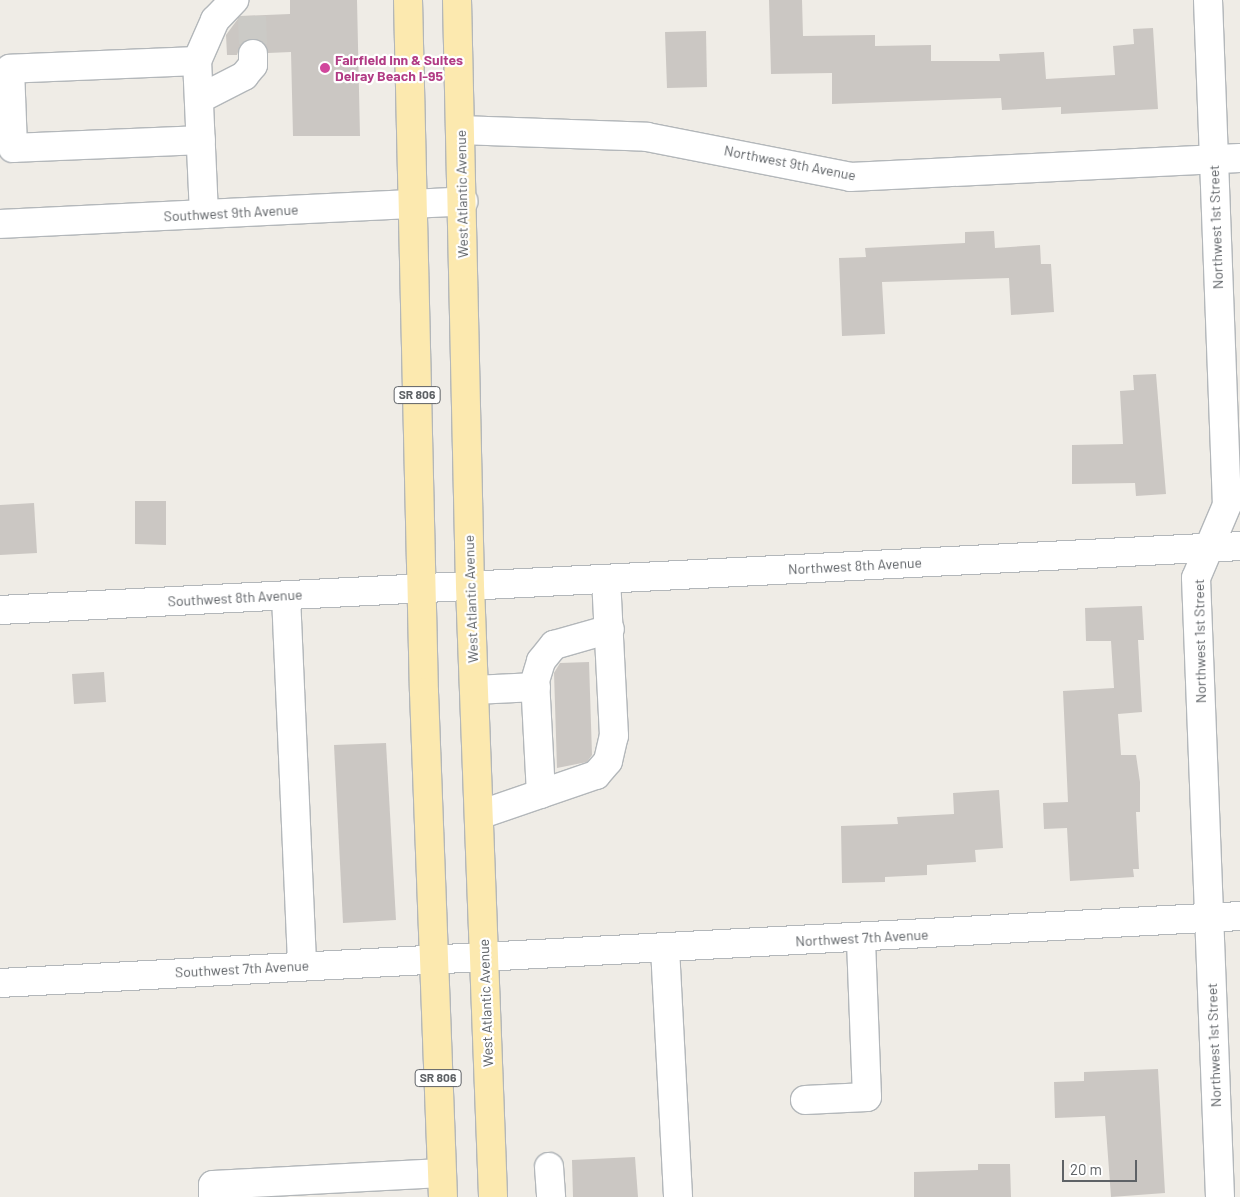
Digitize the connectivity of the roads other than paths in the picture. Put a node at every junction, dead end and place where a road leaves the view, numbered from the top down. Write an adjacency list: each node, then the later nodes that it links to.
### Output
1 (408, 0): 12 (main road, SR 806)
2 (457, 0): 8 (main road, West Atlantic Avenue)
3 (1208, 0): 10 (street, Northwest 1st Street)
4 (242, 5): 6 (street)
5 (253, 54): 7 (street)
6 (198, 61): 7 (street); 9 (street)
7 (199, 99): 9 (street)
8 (460, 130): 10 (street, Northwest 9th Avenue); 11 (main road, West Atlantic Avenue)
9 (201, 140): 13 (street)
10 (1227, 158): 16 (street, Northwest 1st Street)
11 (462, 202): 12 (street, Southwest 9th Avenue); 18 (main road, West Atlantic Avenue)
12 (411, 204): 13 (street, Southwest 9th Avenue); 19 (main road, SR 806)
13 (204, 214): 14 (street, Southwest 9th Avenue)
14 (0, 224)
15 (1240, 546): 16 (street, Northwest 8th Avenue)
16 (1208, 548): 17 (street, Northwest 8th Avenue); 28 (street, Northwest 1st Street)
17 (606, 579): 18 (street, Northwest 8th Avenue); 22 (street)
18 (470, 586): 19 (street, Southwest 8th Avenue); 24 (main road, West Atlantic Avenue)
19 (422, 587): 20 (street, Southwest 8th Avenue); 32 (main road, SR 806)
20 (286, 596): 21 (street, Southwest 8th Avenue); 33 (street)
21 (0, 610)
22 (610, 629): 23 (street); 25 (street)
23 (536, 687): 24 (street); 25 (street)
24 (474, 690): 26 (main road, West Atlantic Avenue)
25 (541, 794): 26 (street)
26 (479, 815): 31 (main road, West Atlantic Avenue)
27 (1240, 916): 28 (street, Northwest 7th Avenue)
28 (1210, 918): 29 (street, Northwest 7th Avenue); 36 (street, Northwest 1st Street)
29 (861, 938): 30 (street, Northwest 7th Avenue); 35 (street)
30 (664, 948): 31 (street, Northwest 7th Avenue); 42 (street)
31 (484, 958): 32 (street, Southwest 7th Avenue); 40 (main road, West Atlantic Avenue)
32 (434, 959): 33 (street, Southwest 7th Avenue); 38 (main road, SR 806)
33 (302, 966): 34 (street, Southwest 7th Avenue)
34 (0, 983)
35 (805, 1100)
36 (1228, 1111): 43 (street, Northwest 1st Street)
37 (549, 1167): 41 (street)
38 (443, 1185): 39 (street)
39 (213, 1197)
40 (493, 1197)
41 (551, 1197)
42 (678, 1197)
43 (1220, 1197)

